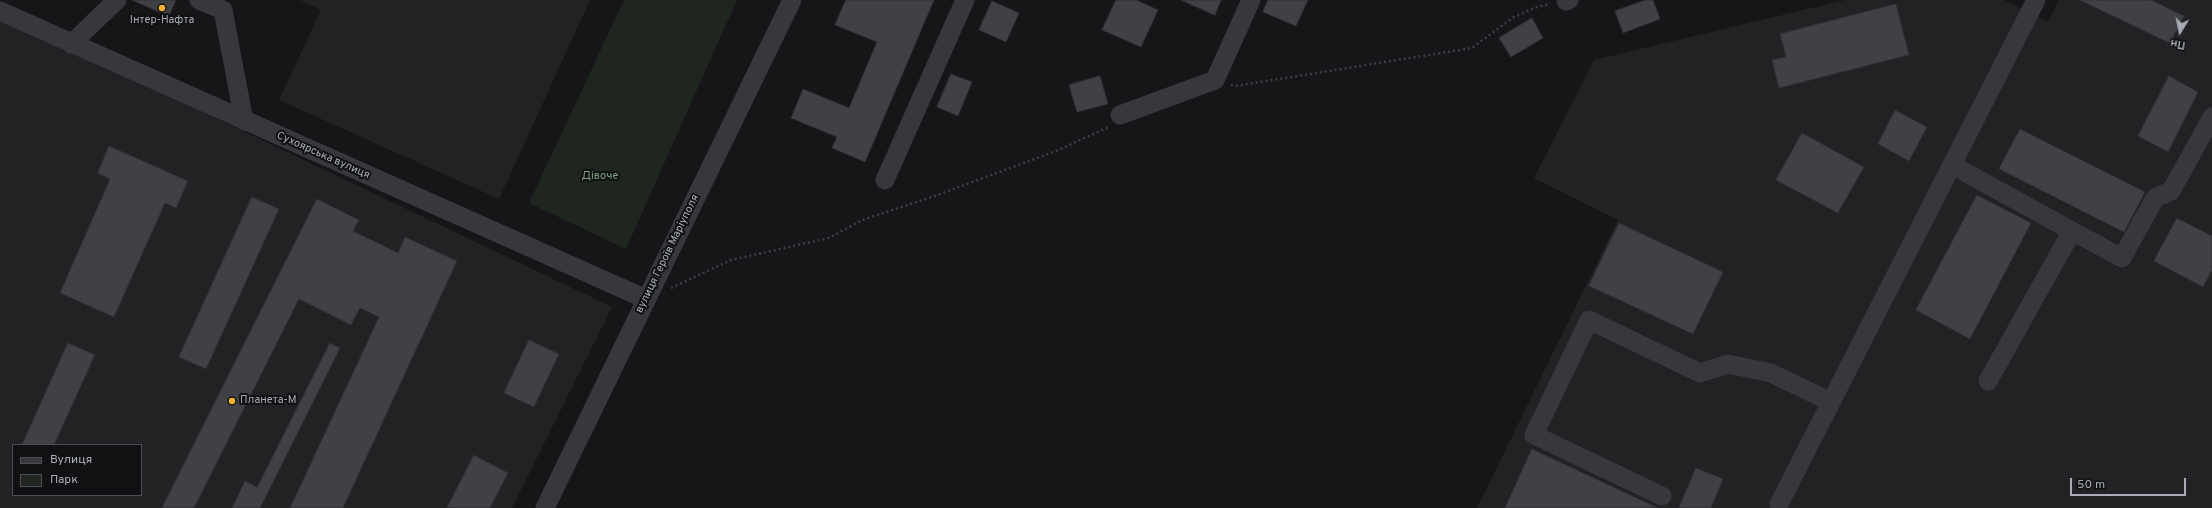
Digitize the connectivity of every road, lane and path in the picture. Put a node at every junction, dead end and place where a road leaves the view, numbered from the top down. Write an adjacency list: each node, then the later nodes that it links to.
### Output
1 (117, 0): 9 (street)
2 (199, 0): 13 (street)
3 (792, 0): 17 (street, вулиця Героїв Маріуполя)
4 (965, 0): 15 (street)
5 (1252, 0): 10 (street)
6 (1568, 0): 10 (path)
7 (2036, 0): 14 (street)
8 (0, 11): 9 (street, Сухоярська вулиця)
9 (71, 44): 13 (street, Сухоярська вулиця)
10 (1215, 80): 11 (street)
11 (1120, 115): 17 (path)
12 (2212, 117): 16 (street)
13 (244, 121): 17 (street, Сухоярська вулиця)
14 (1952, 165): 16 (street); 19 (street)
15 (885, 180)
16 (2072, 231): 18 (street)
17 (646, 299): 22 (street, вулиця Героїв Маріуполя)
18 (1988, 381)
19 (1831, 402): 20 (street); 21 (street)
20 (1662, 496)
21 (1779, 504)
22 (545, 508)

